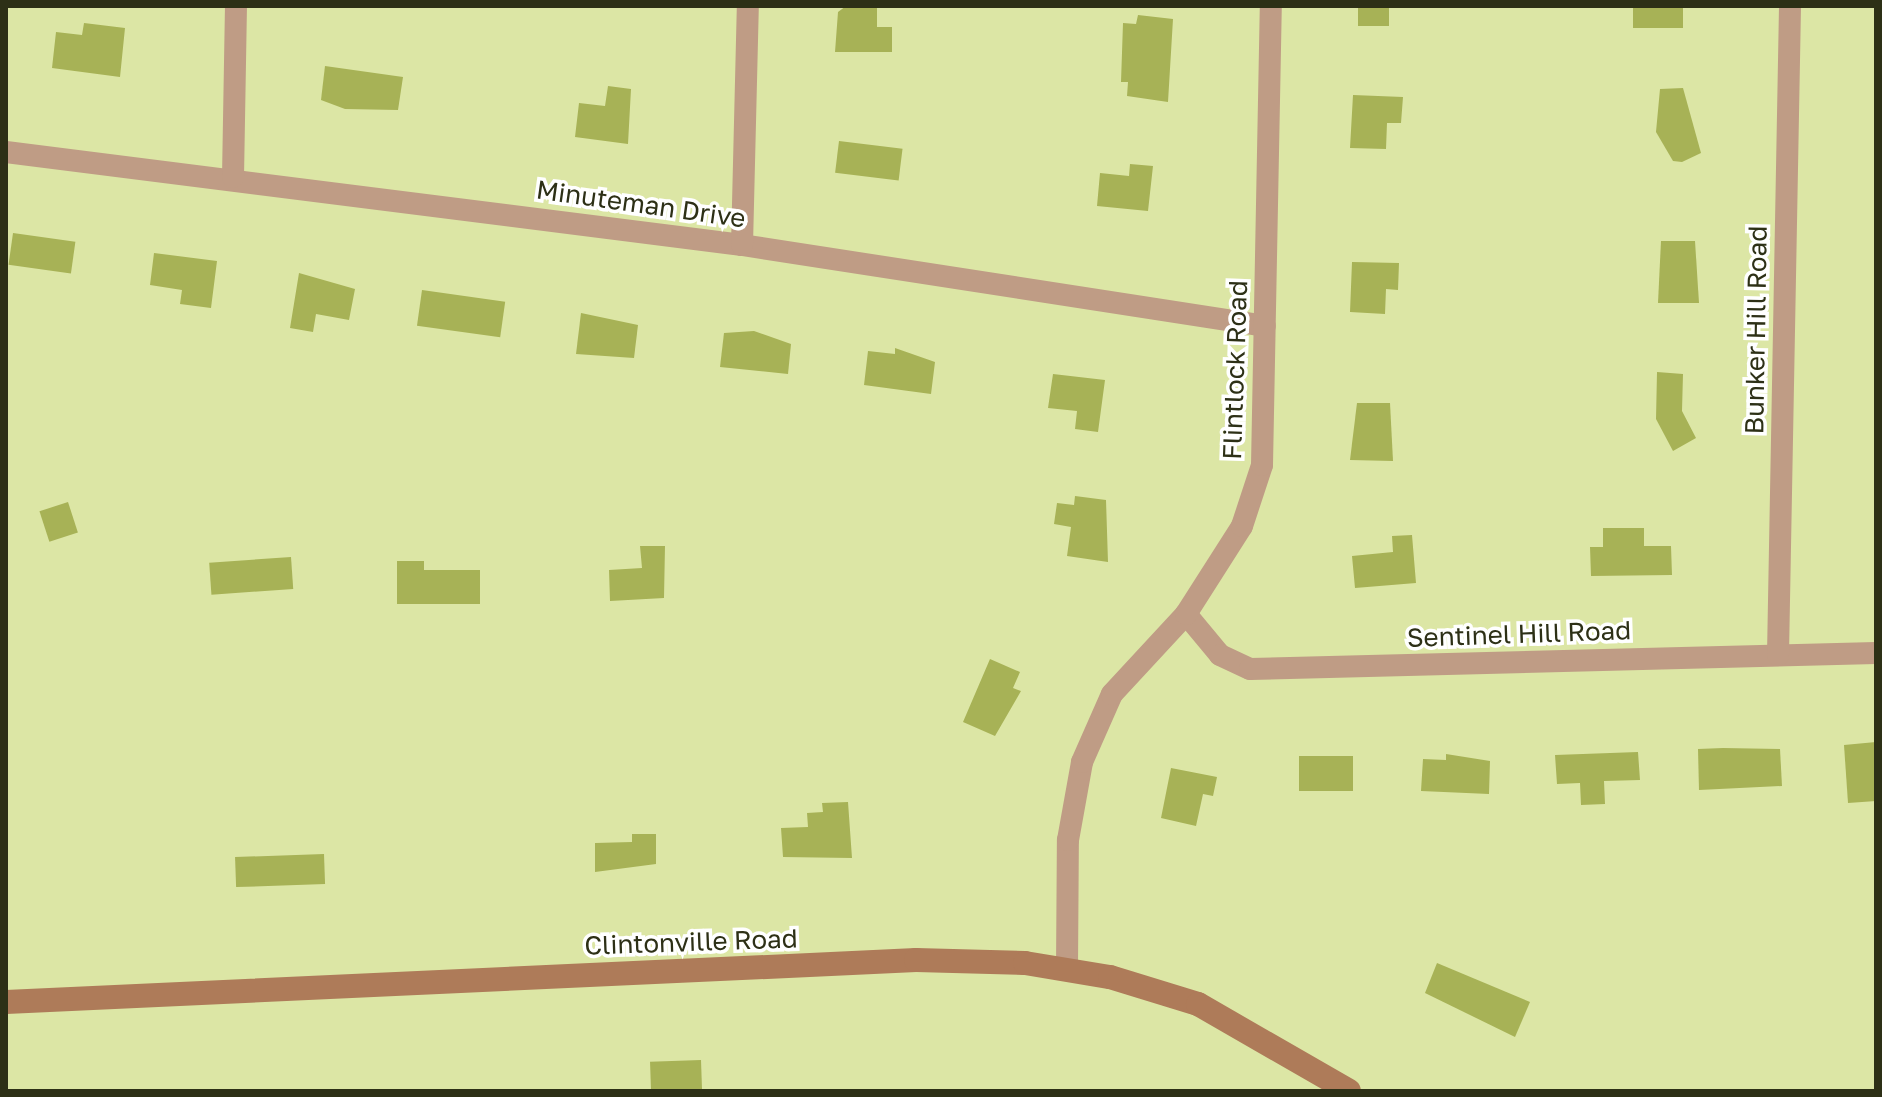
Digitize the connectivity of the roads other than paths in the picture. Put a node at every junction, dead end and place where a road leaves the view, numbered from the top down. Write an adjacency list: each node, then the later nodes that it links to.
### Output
1 (236, 6): 6 (street)
2 (748, 6): 7 (street)
3 (1271, 6): 8 (street, Flintlock Road)
4 (1790, 6): 11 (street, Bunker Hill Road)
5 (6, 152): 6 (street, Minuteman Drive)
6 (233, 177): 7 (street, Minuteman Drive)
7 (742, 245): 8 (street, Minuteman Drive)
8 (1265, 326): 9 (street, Flintlock Road)
9 (1186, 614): 11 (street, Sentinel Hill Road); 12 (street, Flintlock Road)
10 (1876, 653): 11 (street, Sentinel Hill Road)
11 (1778, 655)
12 (1067, 968): 13 (street, Clintonville Road); 14 (street, Clintonville Road)
13 (6, 1002)
14 (1349, 1091)

